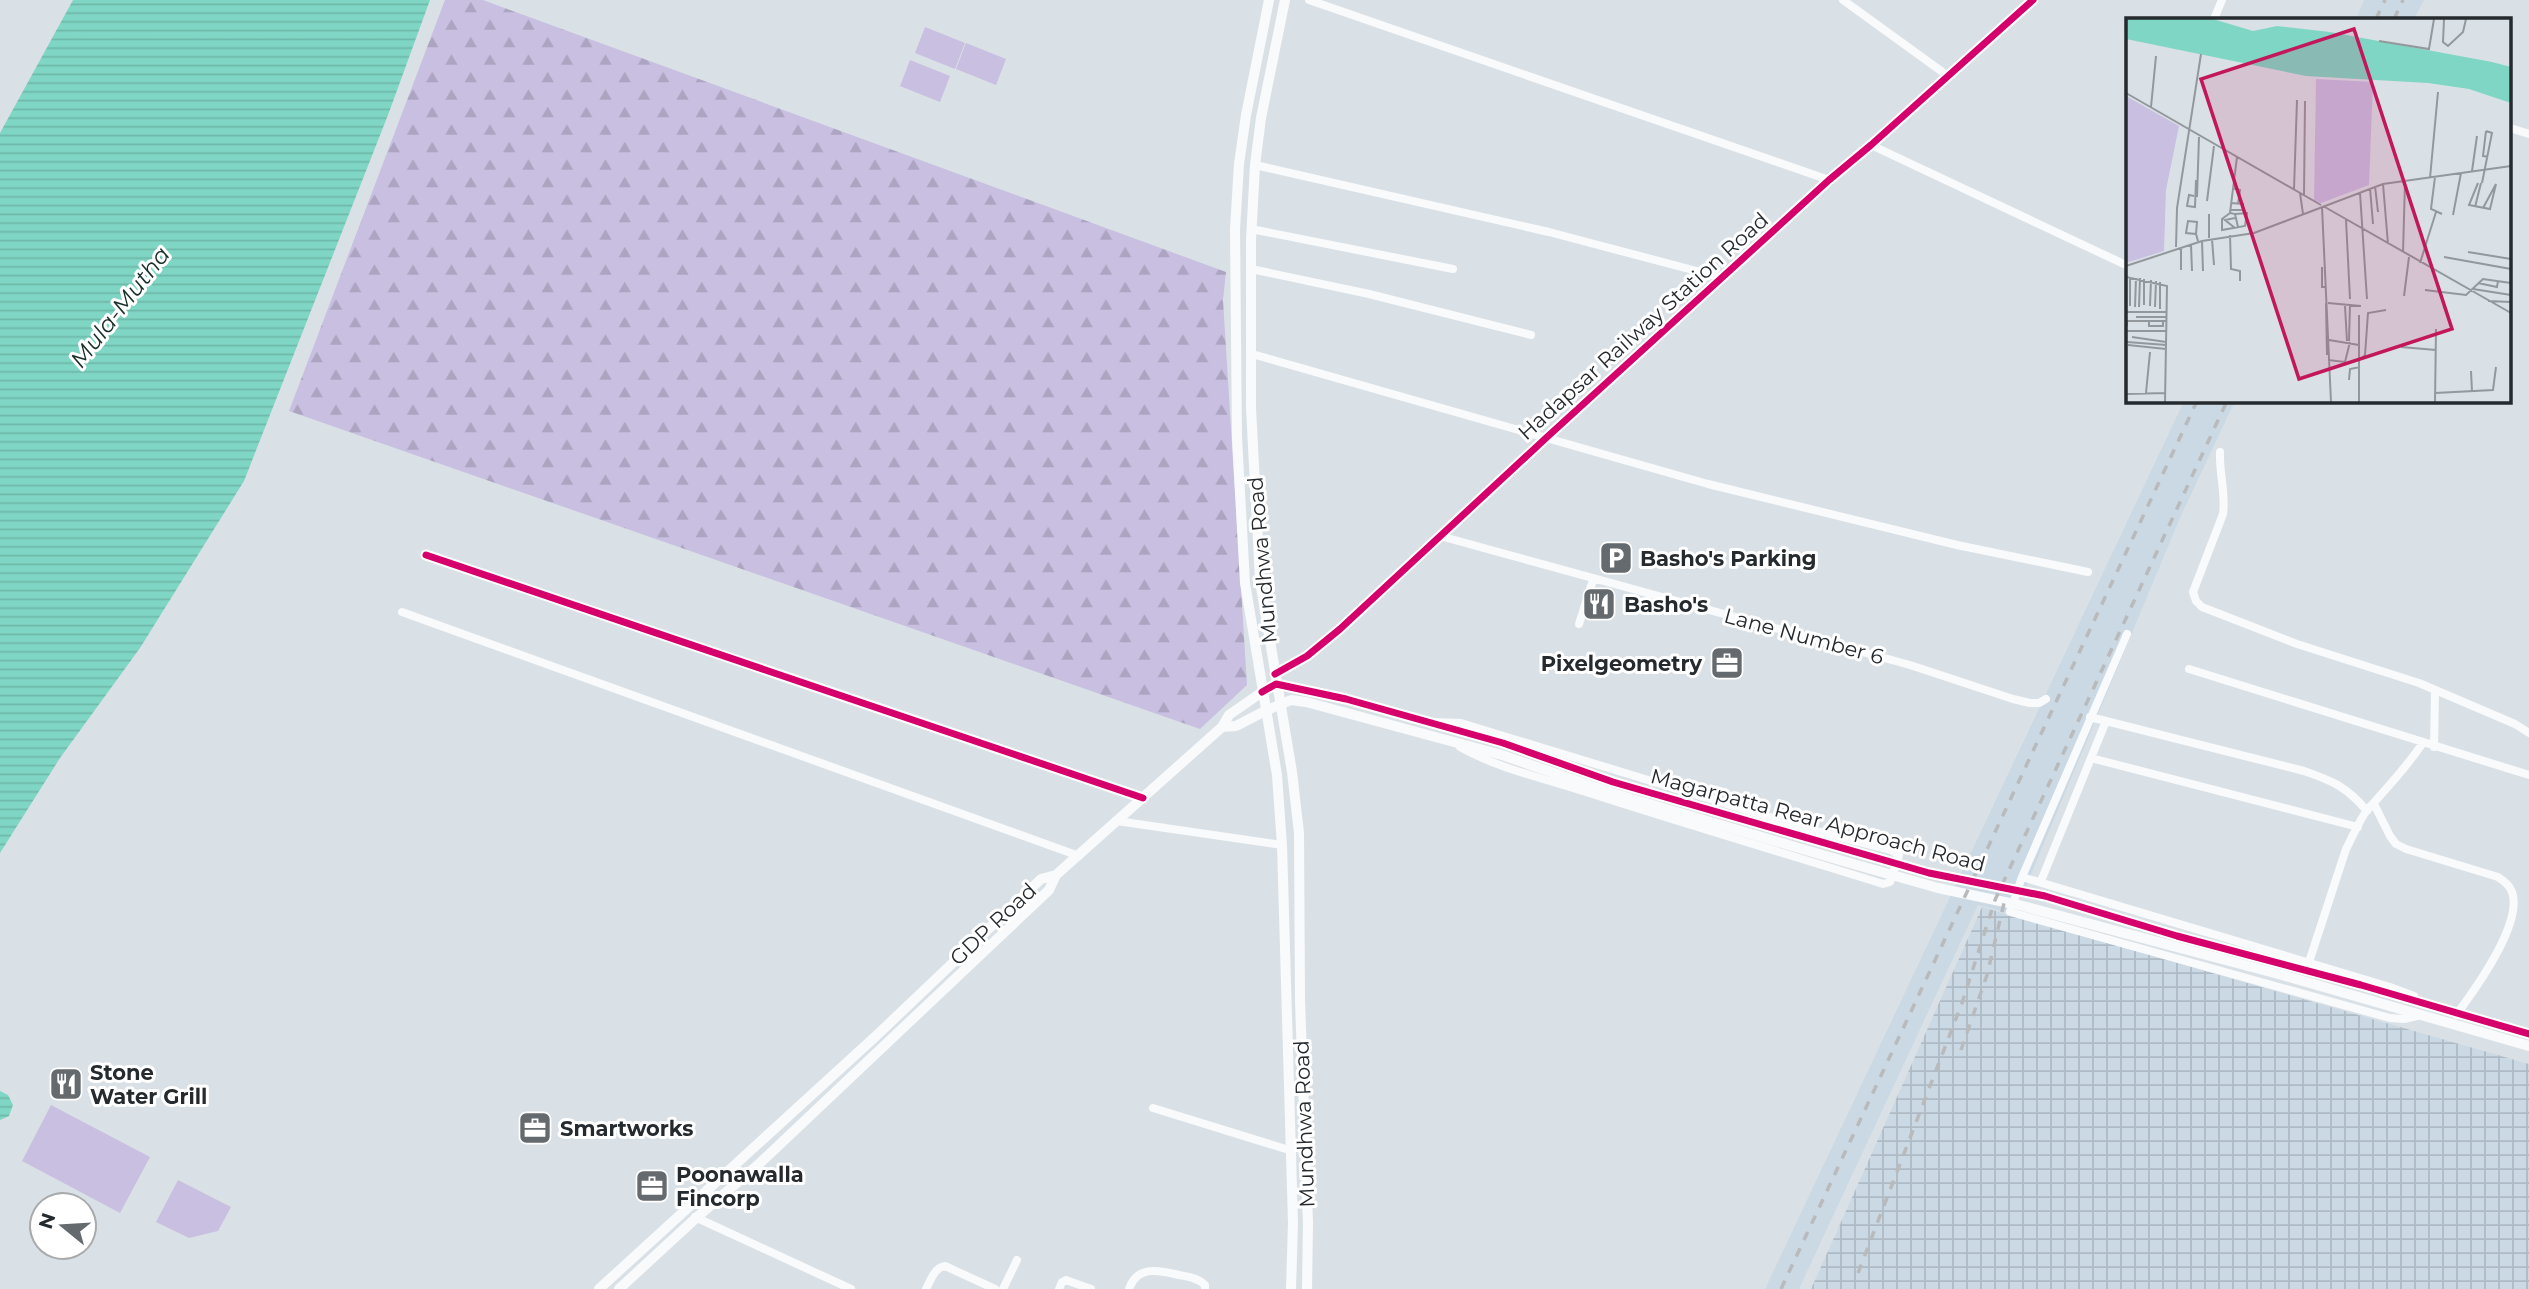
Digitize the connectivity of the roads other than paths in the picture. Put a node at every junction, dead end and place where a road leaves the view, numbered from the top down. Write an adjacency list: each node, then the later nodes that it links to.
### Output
1 (1269, 0): 15 (main road, Mundhwa Road)
2 (1285, 0): 12 (main road, Mundhwa Road)
3 (1309, 0): 13 (street)
4 (1843, 0): 8 (street)
5 (2033, 0): 8 (street, Hadapsar Railway Station Road)
6 (2222, 0): 7 (street)
7 (2214, 18)
8 (1948, 76): 11 (street, Hadapsar Railway Station Road)
9 (2512, 129): 10 (street)
10 (2529, 134)
11 (1871, 145): 13 (street, Hadapsar Railway Station Road); 16 (street)
12 (1255, 165): 14 (main road, Mundhwa Road); 19 (street)
13 (1829, 180): 19 (street, Hadapsar Railway Station Road)
14 (1251, 234): 15 (main road); 17 (main road, Mundhwa Road); 18 (street)
15 (1235, 240): 34 (main road, Mundhwa Road)
16 (2126, 265)
17 (1251, 269): 20 (street); 21 (main road, Mundhwa Road)
18 (1453, 269)
19 (1723, 278): 22 (street, Hadapsar Railway Station Road)
20 (1531, 335)
21 (1252, 354): 22 (street); 32 (main road, Mundhwa Road)
22 (1546, 438): 24 (street, Hadapsar Railway Station Road); 26 (street)
23 (2220, 452): 33 (street)
24 (1440, 536): 27 (street, Lane Number 6); 32 (street, Hadapsar Railway Station Road)
25 (426, 555): 48 (street)
26 (2088, 572)
27 (1593, 580): 29 (street); 35 (street, Lane Number 6)
28 (402, 612): 53 (street)
29 (1579, 624)
30 (2127, 634): 38 (street)
31 (2189, 669): 44 (street)
32 (1275, 679): 34 (street); 36 (main road, Mundhwa Road); 40 (street, Magarpatta Rear Approach Road)
33 (2435, 690): 42 (street); 45 (street)
34 (1262, 692): 37 (main road, Mundhwa Road); 41 (main road)
35 (2046, 699)
36 (1280, 703): 37 (street, Magarpatta Rear Approach Road); 43 (street, Magarpatta Rear Approach Road); 57 (main road, Mundhwa Road)
37 (1265, 710): 41 (main road, Magarpatta Rear Approach Road); 52 (main road, Mundhwa Road)
38 (2091, 717): 39 (street); 55 (street)
39 (2106, 721): 46 (street); 49 (street)
40 (1427, 722): 43 (street); 60 (street, Magarpatta Rear Approach Road)
41 (1222, 727): 48 (main road)
42 (2529, 733)
43 (1453, 742): 60 (street, Magarpatta Rear Approach Road)
44 (2422, 744): 45 (street); 49 (street)
45 (2434, 747): 47 (street)
46 (2091, 758): 51 (street); 56 (street)
47 (2529, 775)
48 (1143, 797): 50 (main road)
49 (2370, 807): 51 (street); 62 (street)
50 (1117, 821): 52 (street); 53 (main road)
51 (2358, 827): 59 (street)
52 (1282, 845): 58 (main road, Mundhwa Road)
53 (1079, 856): 54 (main road)
54 (1056, 876): 68 (main road, GDP Road); 69 (main road, GDP Road)
55 (2022, 877): 56 (street); 63 (street)
56 (2041, 881): 59 (street)
57 (1301, 942): 58 (main road); 72 (main road, Mundhwa Road)
58 (1286, 943): 67 (main road, Mundhwa Road)
59 (2309, 962): 61 (street)
60 (2361, 991): 61 (street, Magarpatta Rear Approach Road); 63 (street, Magarpatta Rear Approach Road)
61 (2428, 1007): 62 (street, Magarpatta Rear Approach Road)
62 (2456, 1015): 64 (street, Magarpatta Rear Approach Road)
63 (2417, 1016): 65 (street, Magarpatta Rear Approach Road)
64 (2529, 1034)
65 (2529, 1046)
66 (1153, 1108): 67 (street)
67 (1289, 1150): 71 (main road, Mundhwa Road)
68 (685, 1209): 69 (street); 73 (main road, GDP Road)
69 (696, 1218): 74 (main road, GDP Road); 75 (street)
70 (1017, 1260): 78 (street)
71 (1293, 1270): 72 (main road); 83 (main road, Mundhwa Road)
72 (1309, 1271): 84 (main road, Mundhwa Road)
73 (599, 1289)
74 (619, 1289)
75 (850, 1289)
76 (926, 1289): 77 (street)
77 (995, 1289)
78 (1003, 1289)
79 (1059, 1289): 80 (street)
80 (1091, 1289)
81 (1129, 1289): 82 (street)
82 (1205, 1289)
83 (1291, 1289)
84 (1307, 1289)

